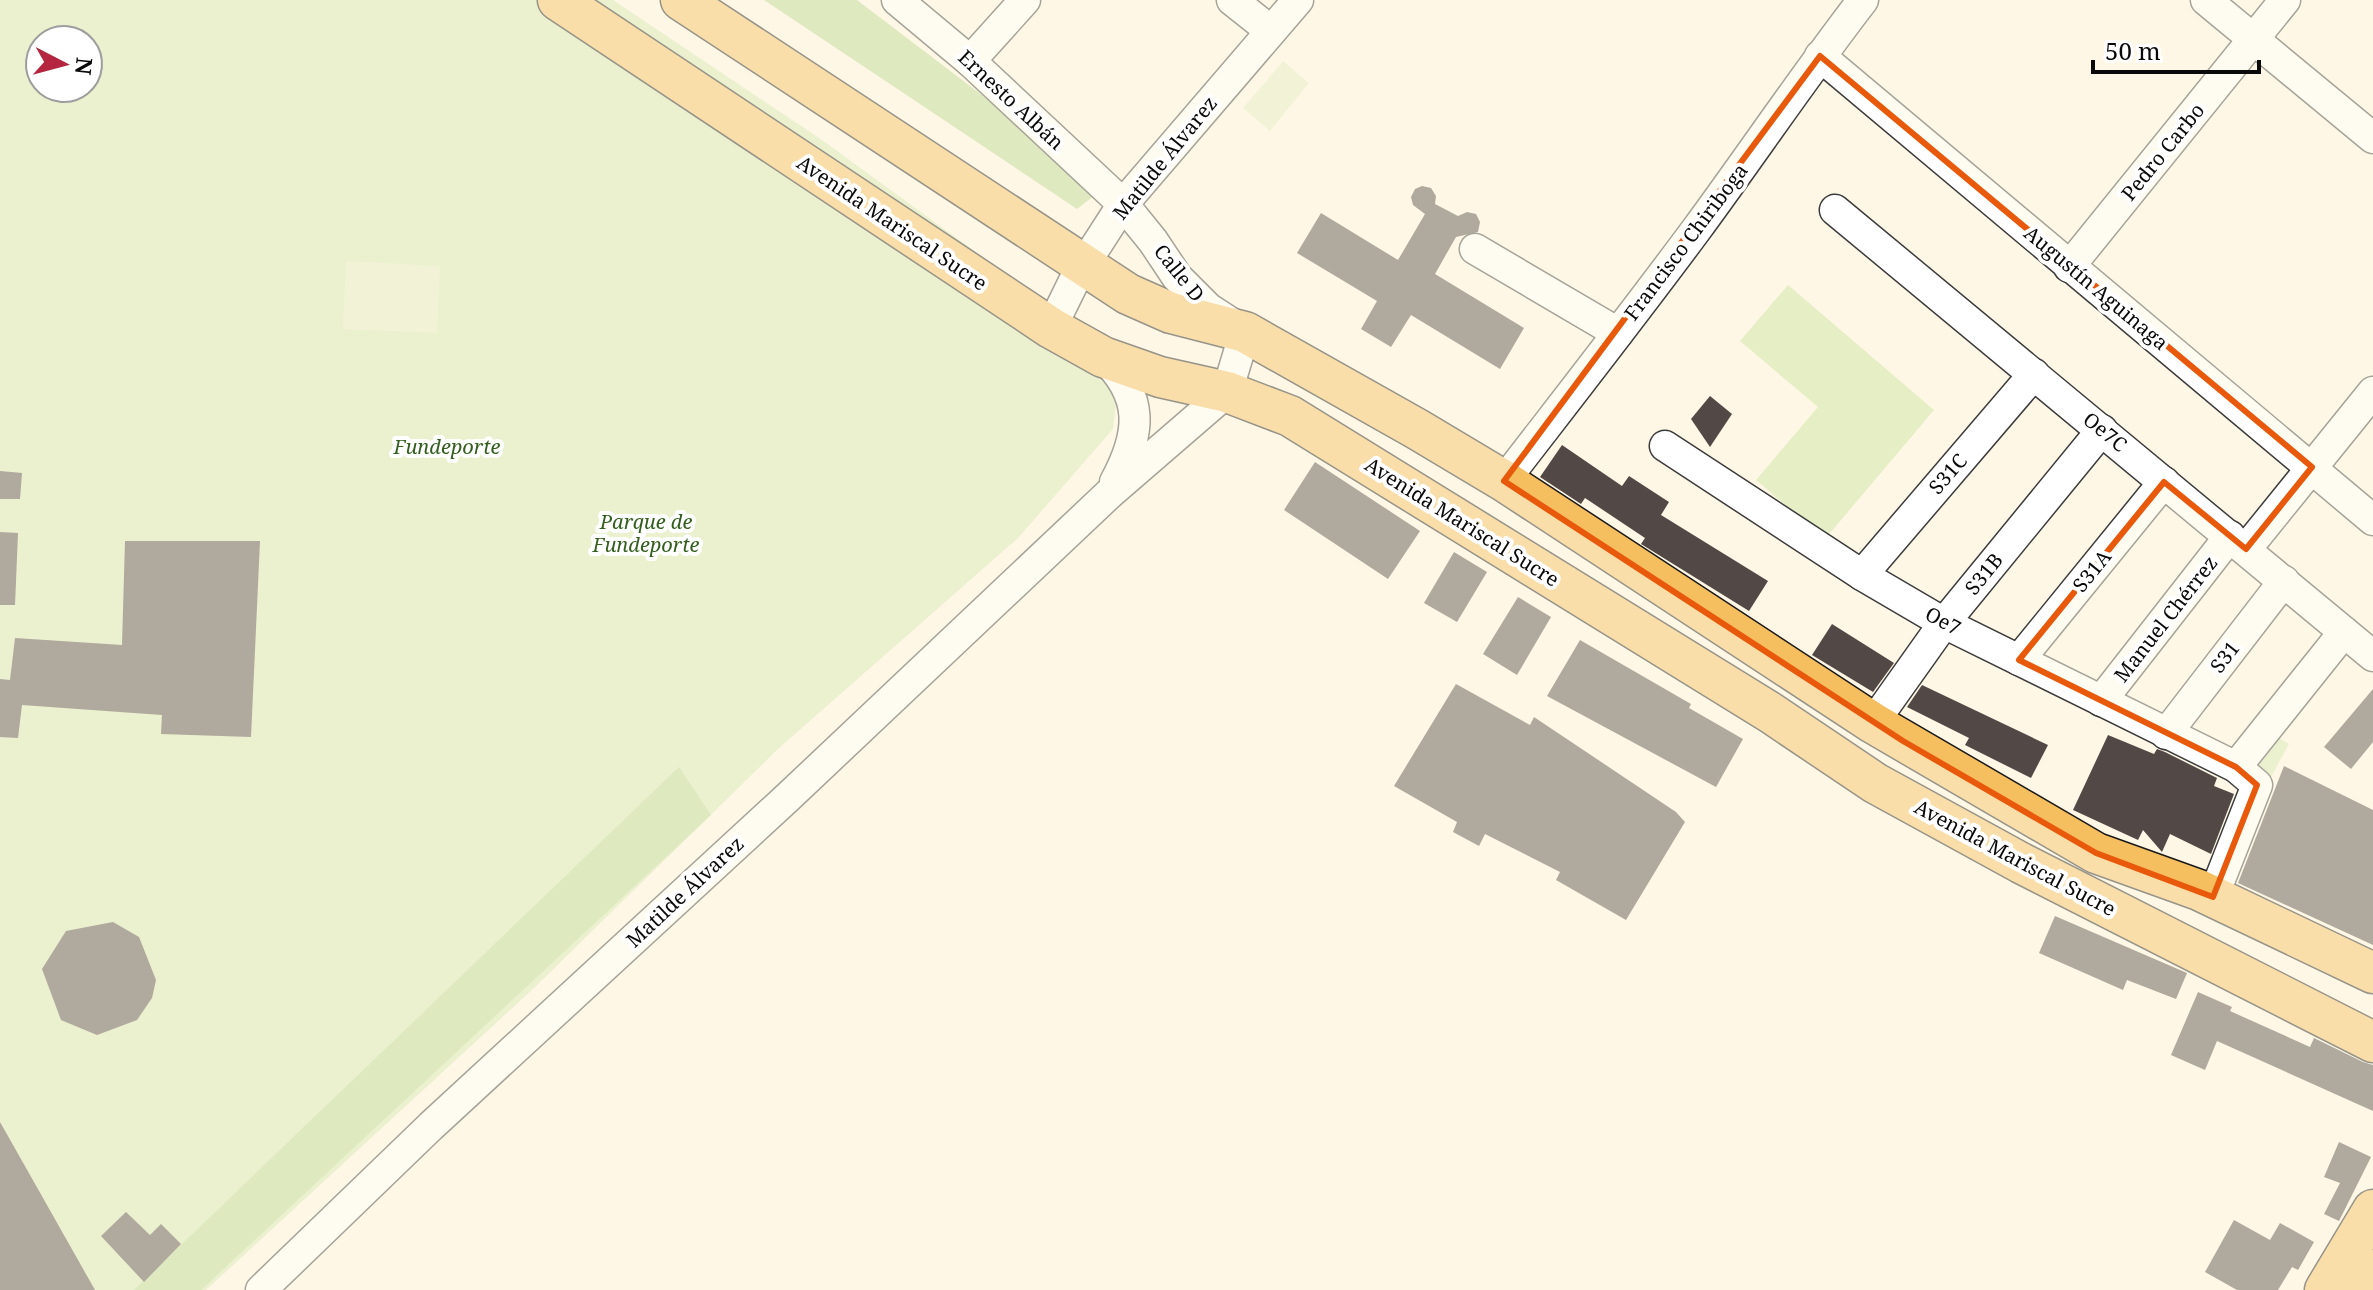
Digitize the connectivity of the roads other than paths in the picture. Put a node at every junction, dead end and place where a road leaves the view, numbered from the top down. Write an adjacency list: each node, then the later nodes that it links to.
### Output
1 (558, 0): 20 (main road, Avenida Mariscal Sucre)
2 (681, 0): 18 (main road)
3 (897, 0): 13 (street, Ernesto Albán)
4 (1025, 0): 13 (street)
5 (1232, 0): 10 (street)
6 (1298, 0): 10 (street, Matilde Álvarez)
7 (1863, 0): 12 (street, Francisco Chiriboga)
8 (2206, 0): 11 (street)
9 (2285, 0): 11 (street, Pedro Carbo)
10 (1271, 31): 15 (street, Matilde Álvarez)
11 (2255, 40): 14 (street); 19 (street, Pedro Carbo)
12 (1820, 56): 19 (street, Augustín Aguinaga); 22 (street, Francisco Chiriboga)
13 (970, 61): 15 (street, Ernesto Albán)
14 (2373, 138)
15 (1123, 204): 18 (street, Matilde Álvarez); 21 (street, Calle D)
16 (1835, 210): 24 (street, Oe7C)
17 (1475, 249): 22 (street)
18 (1085, 266): 20 (street, Matilde Álvarez); 21 (main road)
19 (2069, 267): 29 (street, Augustín Aguinaga)
20 (1051, 328): 23 (main road, Avenida Mariscal Sucre)
21 (1245, 332): 25 (street); 30 (main road)
22 (1618, 333): 30 (street, Francisco Chiriboga)
23 (1103, 357): 25 (main road, Avenida Mariscal Sucre); 32 (street, Matilde Álvarez)
24 (2034, 374): 27 (street, Oe7C); 35 (street, S31C)
25 (1227, 392): 32 (street, Matilde Álvarez); 49 (main road, Avenida Mariscal Sucre)
26 (2373, 392): 29 (street, Manuel Chérrez)
27 (2102, 430): 31 (street, Oe7C); 37 (street, S31B)
28 (1665, 446): 35 (street, Oe7)
29 (2312, 467): 33 (street, Augustín Aguinaga); 34 (street, Manuel Chérrez)
30 (1504, 481): 42 (main road)
31 (2164, 482): 34 (street, Oe7C); 40 (street, S31A)
32 (1109, 494): 52 (street, Matilde Álvarez)
33 (2373, 520)
34 (2238, 543): 36 (street, Oe7C); 41 (street, Manuel Chérrez)
35 (1862, 575): 37 (street, Oe7)
36 (2284, 581): 38 (street, Oe7C); 43 (street, S31)
37 (1944, 623): 40 (street, Oe7); 42 (street, S31B)
38 (2344, 632): 39 (street, Oe7C); 44 (street)
39 (2373, 656)
40 (2019, 660): 41 (street, Oe7)
41 (2101, 701): 43 (street, Oe7)
42 (1873, 723): 45 (main road)
43 (2166, 734): 44 (street, Oe7)
44 (2236, 767): 46 (street)
45 (2100, 855): 46 (main road); 48 (main road)
46 (2213, 897): 47 (main road)
47 (2373, 973)
48 (2373, 992)
49 (2373, 1042)
50 (2373, 1210): 53 (main road)
51 (2373, 1270): 54 (main road)
52 (261, 1290)
53 (2325, 1290)
54 (2362, 1290)

